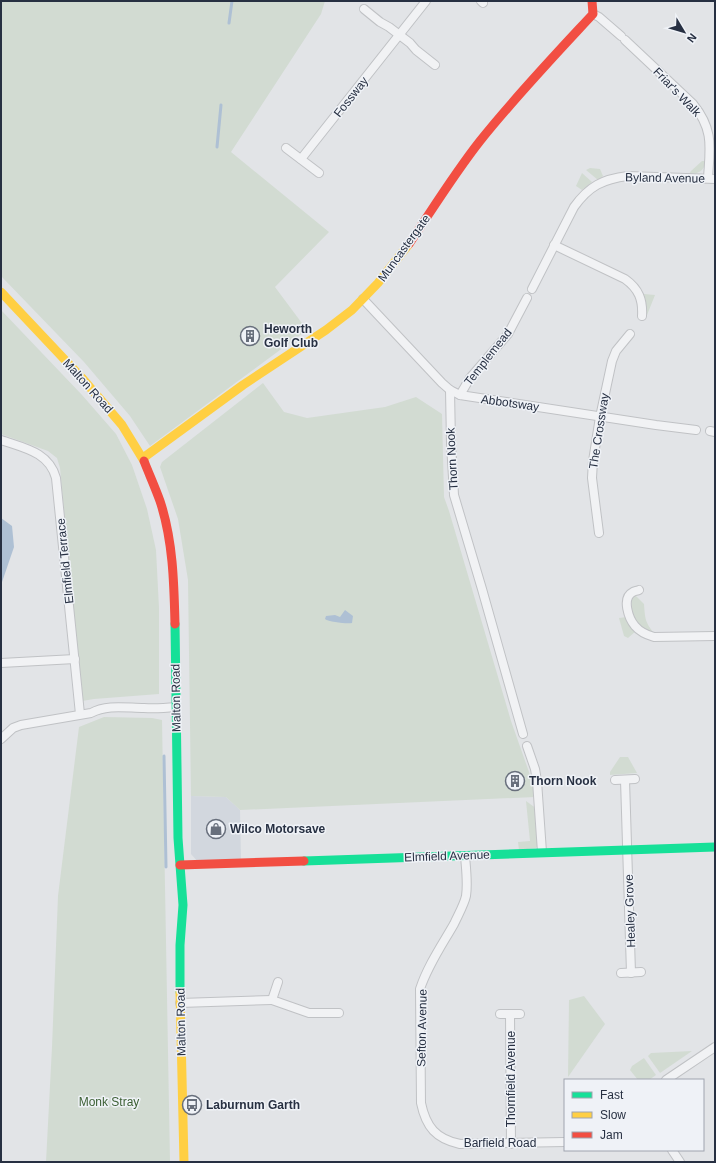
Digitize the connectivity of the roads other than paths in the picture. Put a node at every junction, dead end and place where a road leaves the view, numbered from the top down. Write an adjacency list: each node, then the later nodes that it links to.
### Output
1 (426, 1): 5 (street, Fossway)
2 (592, 1): 4 (street)
3 (364, 9): 5 (street)
4 (593, 14): 10 (street, Friar's Walk); 15 (street, Muncastergate)
5 (400, 35): 6 (street); 8 (street, Fossway)
6 (435, 65)
7 (286, 148): 8 (street)
8 (301, 159): 9 (street)
9 (319, 174)
10 (712, 179): 11 (street, Byland Avenue)
11 (554, 245): 12 (street, Byland Avenue); 16 (street)
12 (532, 289)
13 (1, 292): 23 (street, Malton Road)
14 (528, 298): 19 (street, Templemead)
15 (363, 299): 18 (street, Abbotsway); 23 (street, Muncastergate)
16 (642, 316)
17 (630, 334): 20 (street, The Crossway)
18 (450, 390): 19 (street, Abbotsway); 31 (street, Thorn Nook)
19 (460, 395): 20 (street, Abbotsway)
20 (600, 416): 21 (street, Abbotsway); 24 (street, The Crossway)
21 (696, 430)
22 (1, 440): 27 (street, Elmfield Terrace)
23 (143, 458): 29 (street, Malton Road)
24 (599, 533)
25 (639, 590): 26 (street)
26 (715, 636)
27 (75, 659): 28 (street); 30 (street, Elmfield Terrace)
28 (1, 663)
29 (176, 707): 30 (street); 41 (street, Malton Road)
30 (80, 714): 32 (street)
31 (523, 734)
32 (1, 739)
33 (527, 746): 39 (street)
34 (635, 779): 36 (street)
35 (615, 780): 36 (street)
36 (625, 780): 38 (street, Healey Grove)
37 (715, 847): 38 (street, Elmfield Avenue)
38 (628, 850): 39 (street, Elmfield Avenue); 44 (street, Healey Grove)
39 (542, 852): 40 (street, Elmfield Avenue)
40 (465, 856): 41 (street, Elmfield Avenue); 54 (street, Sefton Avenue)
41 (180, 865): 47 (street, Malton Road)
42 (641, 972): 44 (street)
43 (621, 973): 44 (street)
44 (631, 973)
45 (278, 982): 46 (street)
46 (272, 1000): 47 (street); 48 (street)
47 (180, 1003): 58 (street, Malton Road)
48 (339, 1012)
49 (500, 1014): 50 (street, Thornfield Avenue)
50 (510, 1014): 51 (street, Thornfield Avenue); 56 (street, Thornfield Avenue)
51 (520, 1014)
52 (715, 1047): 53 (street)
53 (667, 1079)
54 (437, 1135): 56 (street, Barfield Road)
55 (564, 1142): 56 (street, Barfield Road)
56 (511, 1144)
57 (673, 1151): 59 (street)
58 (184, 1162)
59 (680, 1162)

